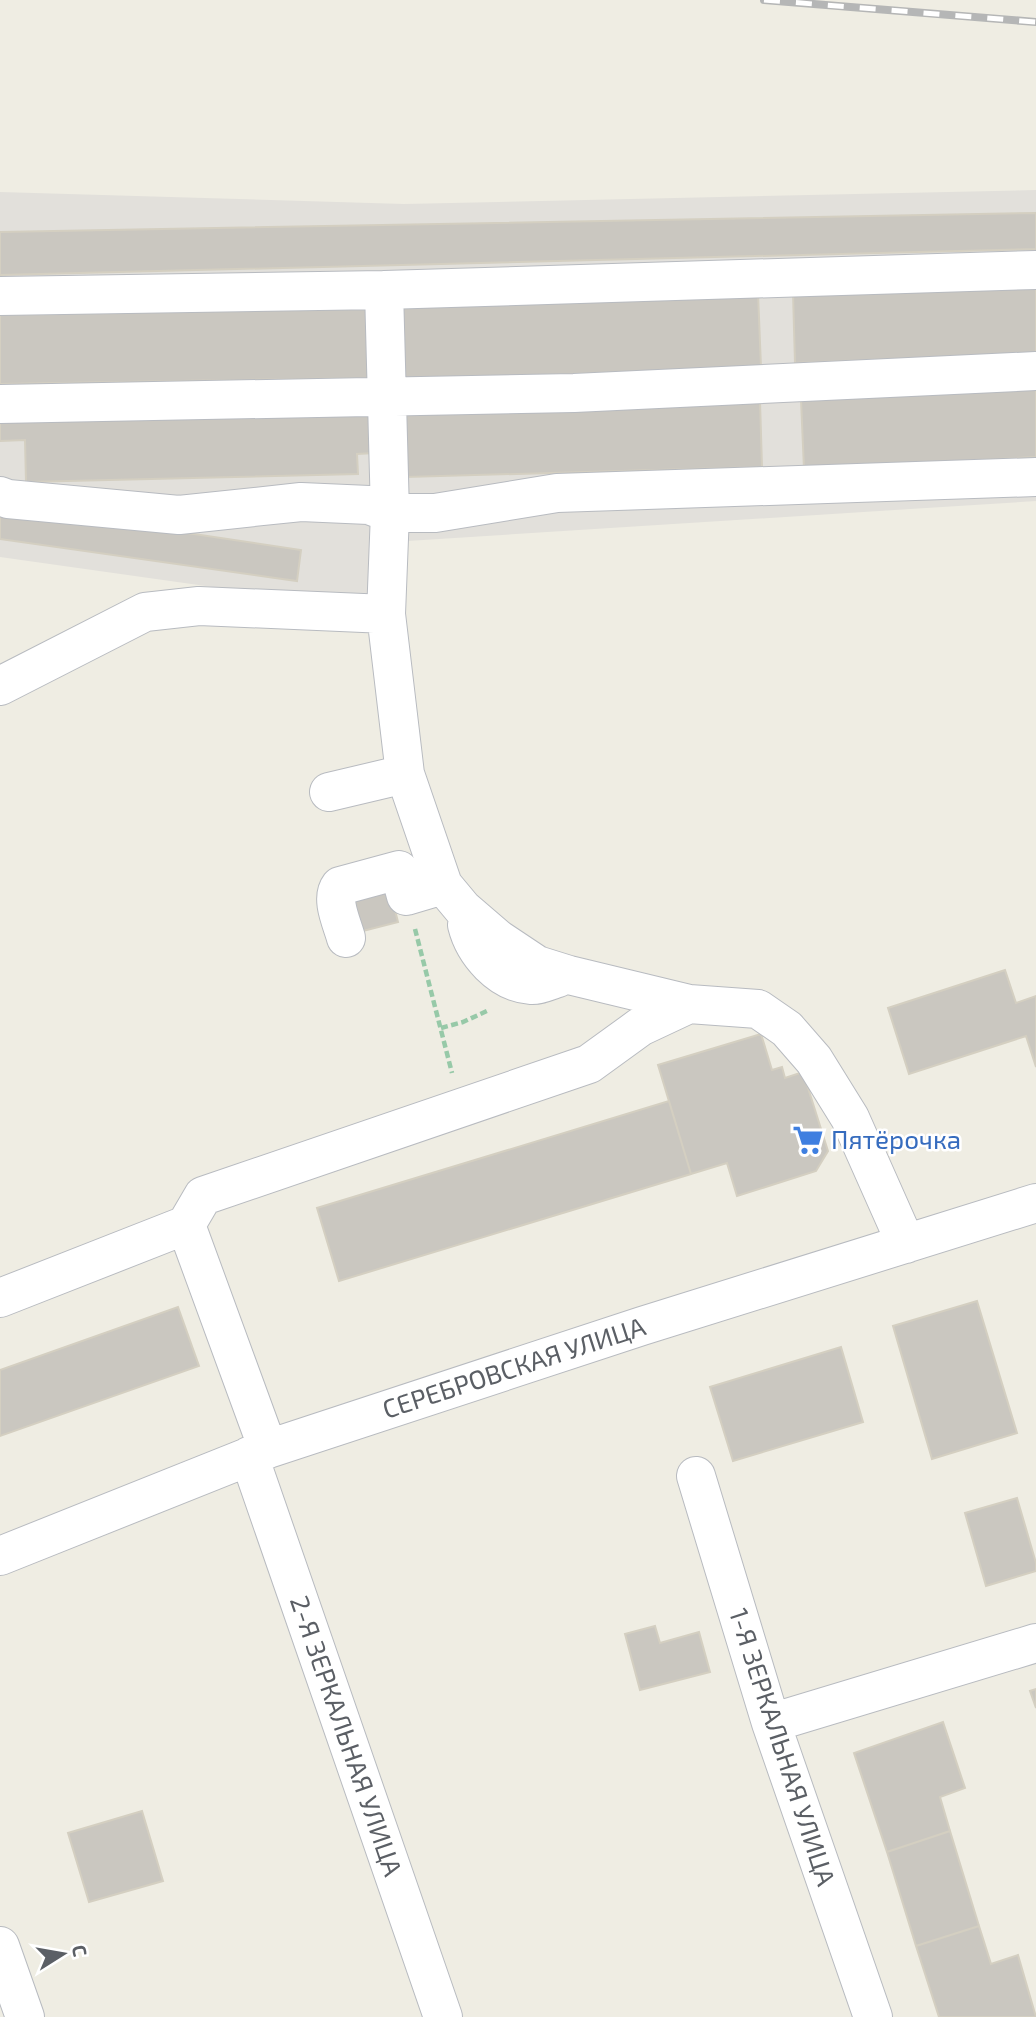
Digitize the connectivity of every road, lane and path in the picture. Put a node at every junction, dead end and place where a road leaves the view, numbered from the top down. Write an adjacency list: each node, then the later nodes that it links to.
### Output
1 (1036, 270): 2 (street)
2 (384, 290): 3 (street); 5 (street)
3 (0, 296)
4 (1036, 371): 5 (street)
5 (386, 398): 6 (street); 9 (street)
6 (0, 404)
7 (1036, 477): 9 (street)
8 (0, 496): 9 (street)
9 (390, 513): 10 (street)
10 (386, 614): 11 (street); 12 (street)
11 (0, 686)
12 (405, 774): 13 (street); 15 (street)
13 (329, 792)
14 (406, 896): 15 (street); 16 (street); 18 (path)
15 (453, 897): 17 (street)
16 (346, 938)
17 (689, 1004): 20 (street); 21 (street)
18 (454, 1082)
19 (1036, 1203): 21 (street, СЕРЕБРОВСКАЯ УЛИЦА)
20 (186, 1225): 22 (street); 23 (street, 2-Я ЗЕРКАЛЬНАЯ УЛИЦА)
21 (906, 1244): 23 (street, СЕРЕБРОВСКАЯ УЛИЦА)
22 (0, 1298)
23 (259, 1452): 25 (street, СЕРЕБРОВСКАЯ УЛИЦА); 30 (street, 2-Я ЗЕРКАЛЬНАЯ УЛИЦА)
24 (696, 1476): 27 (street, 1-Я ЗЕРКАЛЬНАЯ УЛИЦА)
25 (0, 1556)
26 (1036, 1643): 27 (street)
27 (771, 1723): 31 (street, 1-Я ЗЕРКАЛЬНАЯ УЛИЦА)
28 (0, 1946): 29 (street)
29 (25, 2017)
30 (443, 2017)
31 (873, 2017)

